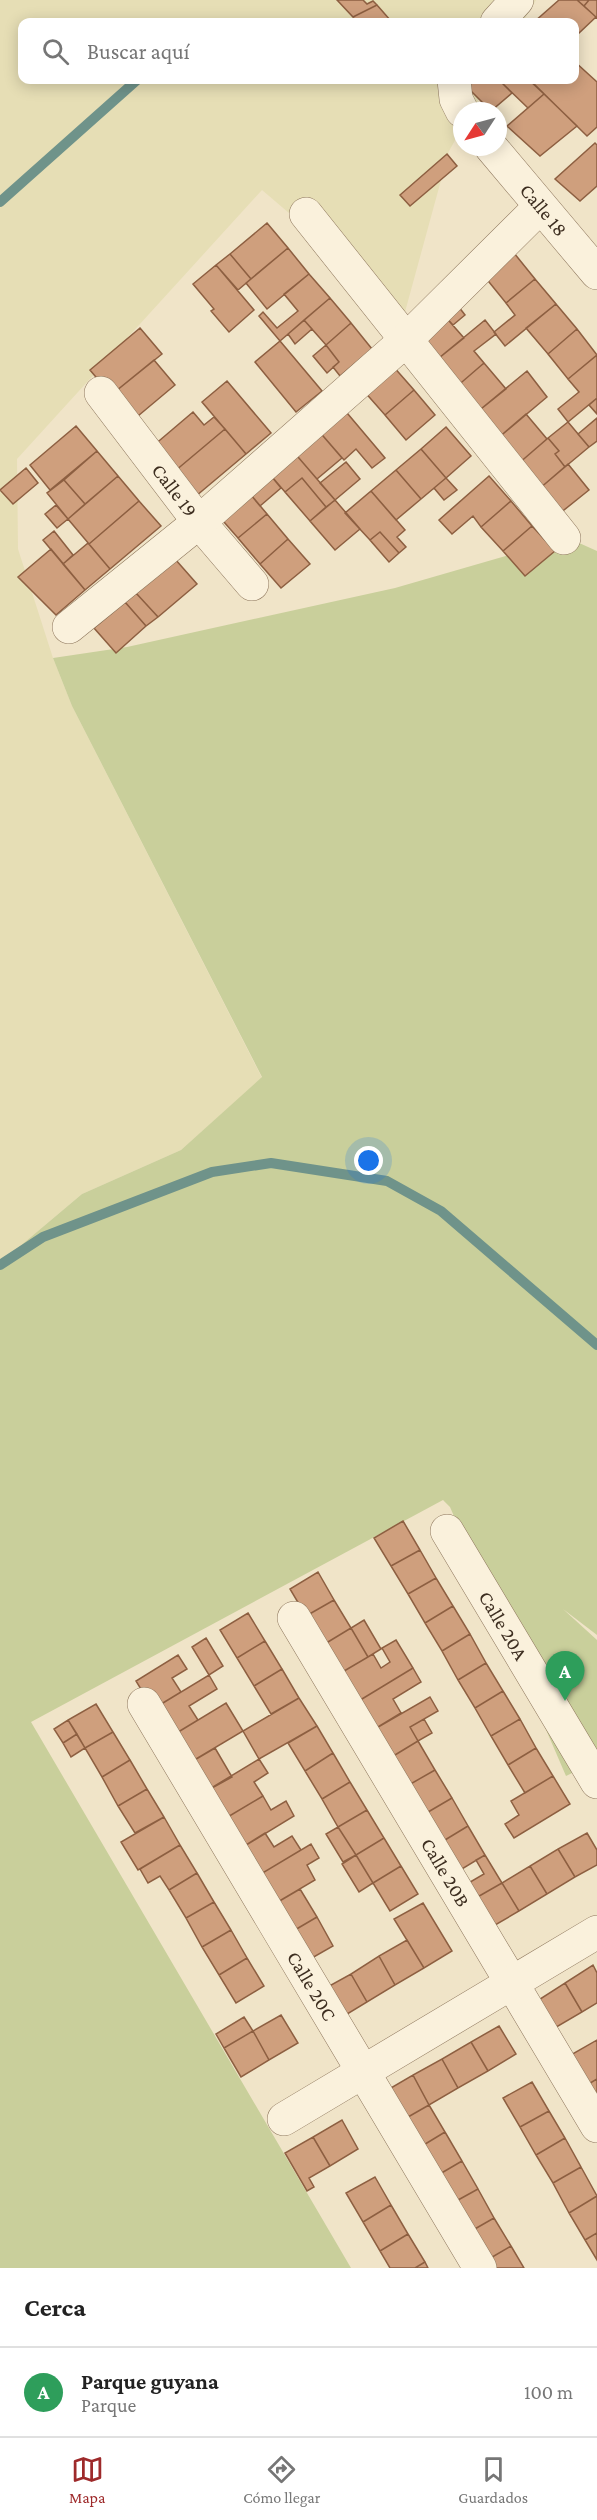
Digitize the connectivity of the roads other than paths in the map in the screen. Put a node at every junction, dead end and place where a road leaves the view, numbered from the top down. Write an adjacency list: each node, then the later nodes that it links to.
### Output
1 (517, 0): 2 (street)
2 (500, 18)
3 (454, 84): 4 (street)
4 (458, 102)
5 (498, 156): 6 (street, Calle 18)
6 (540, 207): 8 (street, Calle 18); 9 (street)
7 (306, 214): 9 (street)
8 (597, 273)
9 (406, 340): 11 (street); 12 (street)
10 (101, 393): 11 (street, Calle 19)
11 (199, 522): 13 (street, Calle 19); 14 (street)
12 (564, 538)
13 (252, 585)
14 (69, 627)
15 (447, 1531): 18 (street, Calle 20A)
16 (294, 1618): 20 (street, Calle 20B)
17 (144, 1704): 21 (street, Calle 20C)
18 (597, 1782)
19 (597, 1932): 20 (street)
20 (512, 1982): 21 (street); 23 (street, Calle 20B)
21 (363, 2071): 22 (street); 24 (street, Calle 20C)
22 (284, 2119)
23 (597, 2126)
24 (480, 2268)

